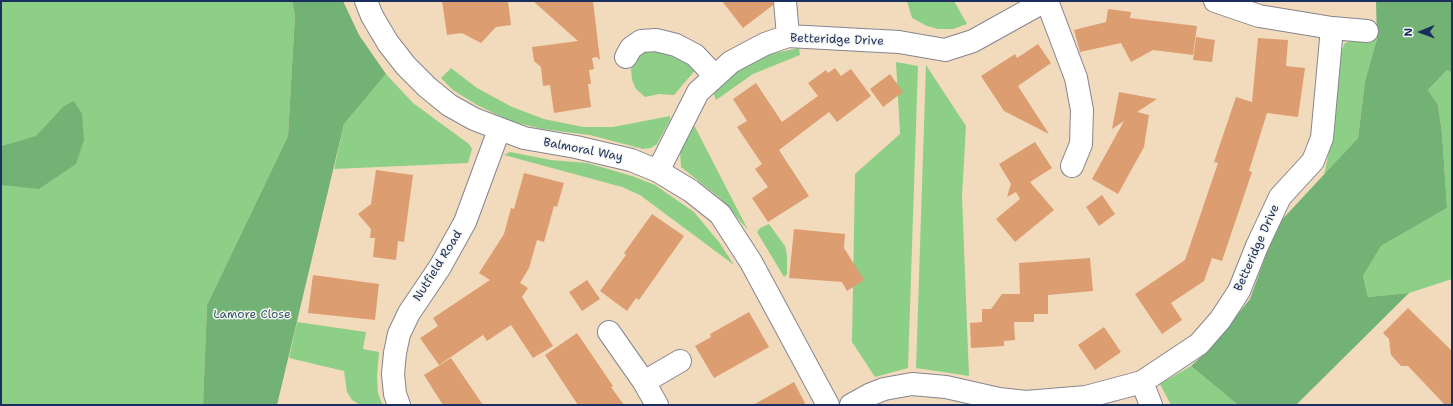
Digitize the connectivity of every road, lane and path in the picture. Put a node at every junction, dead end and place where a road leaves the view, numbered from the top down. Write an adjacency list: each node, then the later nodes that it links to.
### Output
1 (366, 1): 10 (street, Balmoral Way)
2 (784, 1): 7 (street)
3 (1046, 1): 7 (street, Betteridge Drive); 11 (street)
4 (1215, 1): 5 (street)
5 (1332, 28): 6 (street); 16 (street, Betteridge Drive)
6 (1367, 31)
7 (788, 36): 9 (street, Betteridge Drive)
8 (626, 57): 9 (street)
9 (715, 76): 12 (street, Betteridge Drive)
10 (499, 130): 12 (street, Balmoral Way); 17 (street, Nutfield Road)
11 (1072, 166)
12 (658, 171): 19 (street, Balmoral Way)
13 (609, 332): 15 (street)
14 (680, 361): 15 (street)
15 (644, 382): 18 (street)
16 (1142, 382): 20 (street, Betteridge Drive); 21 (street)
17 (399, 405)
18 (657, 405)
19 (828, 405)
20 (851, 405)
21 (1151, 405)

